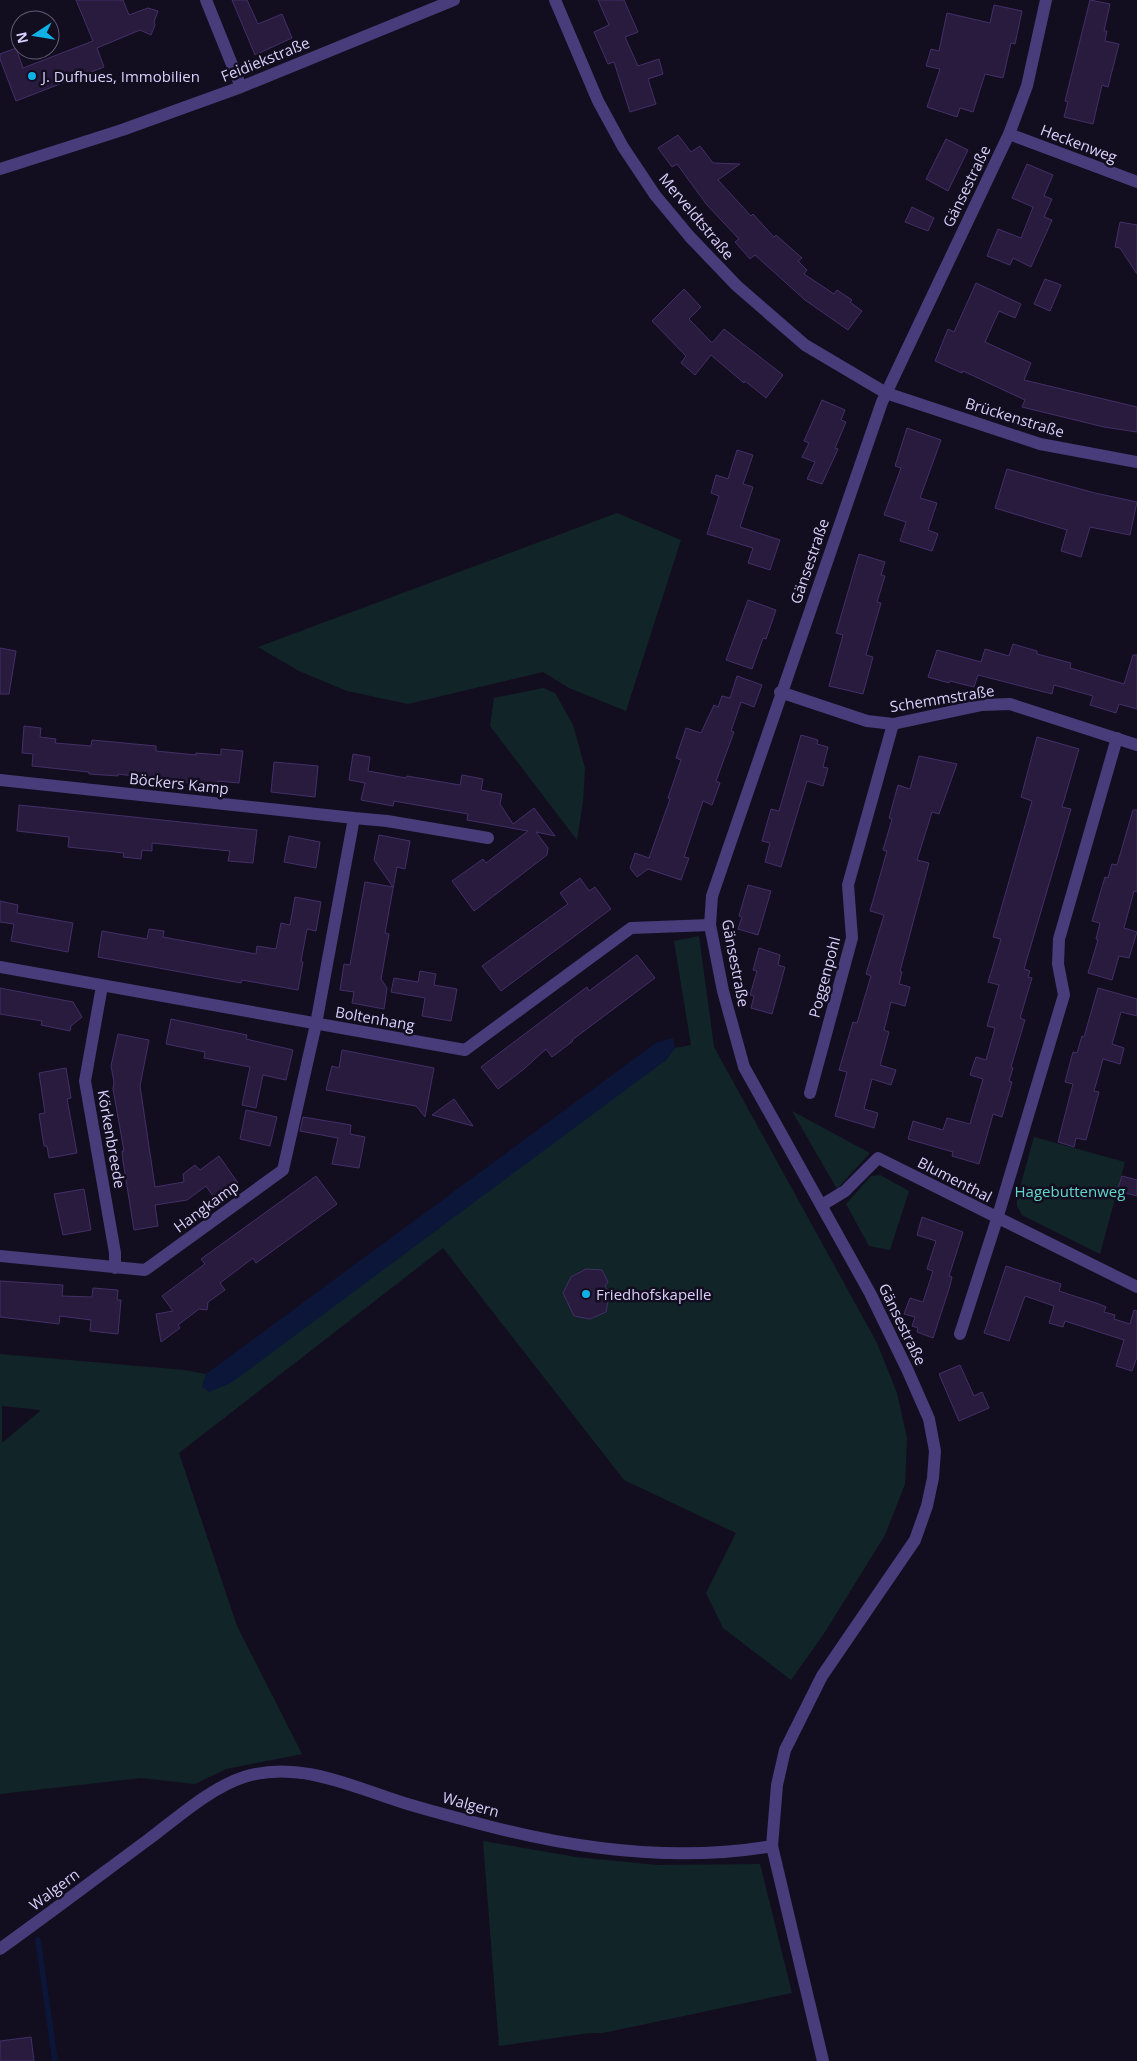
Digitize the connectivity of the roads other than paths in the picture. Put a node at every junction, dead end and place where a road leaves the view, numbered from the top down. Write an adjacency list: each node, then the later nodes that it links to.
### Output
1 (206, 0): 5 (street)
2 (454, 0): 5 (street, Feidiekstraße)
3 (555, 0): 9 (street, Merveldtstraße)
4 (1046, 0): 6 (street, Gänsestraße)
5 (241, 87): 7 (street, Feidiekstraße)
6 (1009, 134): 8 (street, Heckenweg); 9 (street, Gänsestraße)
7 (0, 169)
8 (1137, 182)
9 (886, 393): 10 (street, Brückenstraße); 11 (street, Gänsestraße)
10 (1137, 462)
11 (780, 692): 12 (street, Schemmstraße); 18 (street, Gänsestraße)
12 (893, 724): 13 (street, Schemmstraße); 22 (street, Poggenpohl)
13 (1117, 738): 14 (street, Schemmstraße); 24 (street)
14 (1137, 745)
15 (0, 780): 16 (street, Böckers Kamp)
16 (354, 818): 17 (street, Böckers Kamp); 21 (street)
17 (488, 838)
18 (710, 925): 21 (street, Boltenhang); 23 (street, Gänsestraße)
19 (0, 966): 20 (street, Boltenhang)
20 (102, 986): 21 (street, Boltenhang); 26 (street, Körkenbreede)
21 (316, 1024): 26 (street, Hangkamp)
22 (810, 1093)
23 (822, 1205): 24 (street, Blumenthal); 29 (street, Gänsestraße)
24 (997, 1219): 27 (street, Blumenthal); 28 (street)
25 (0, 1256): 26 (street, Hangkamp)
26 (115, 1268)
27 (1137, 1287)
28 (960, 1334)
29 (772, 1846): 30 (street, Walgern); 31 (street)
30 (0, 1949)
31 (823, 2061)

